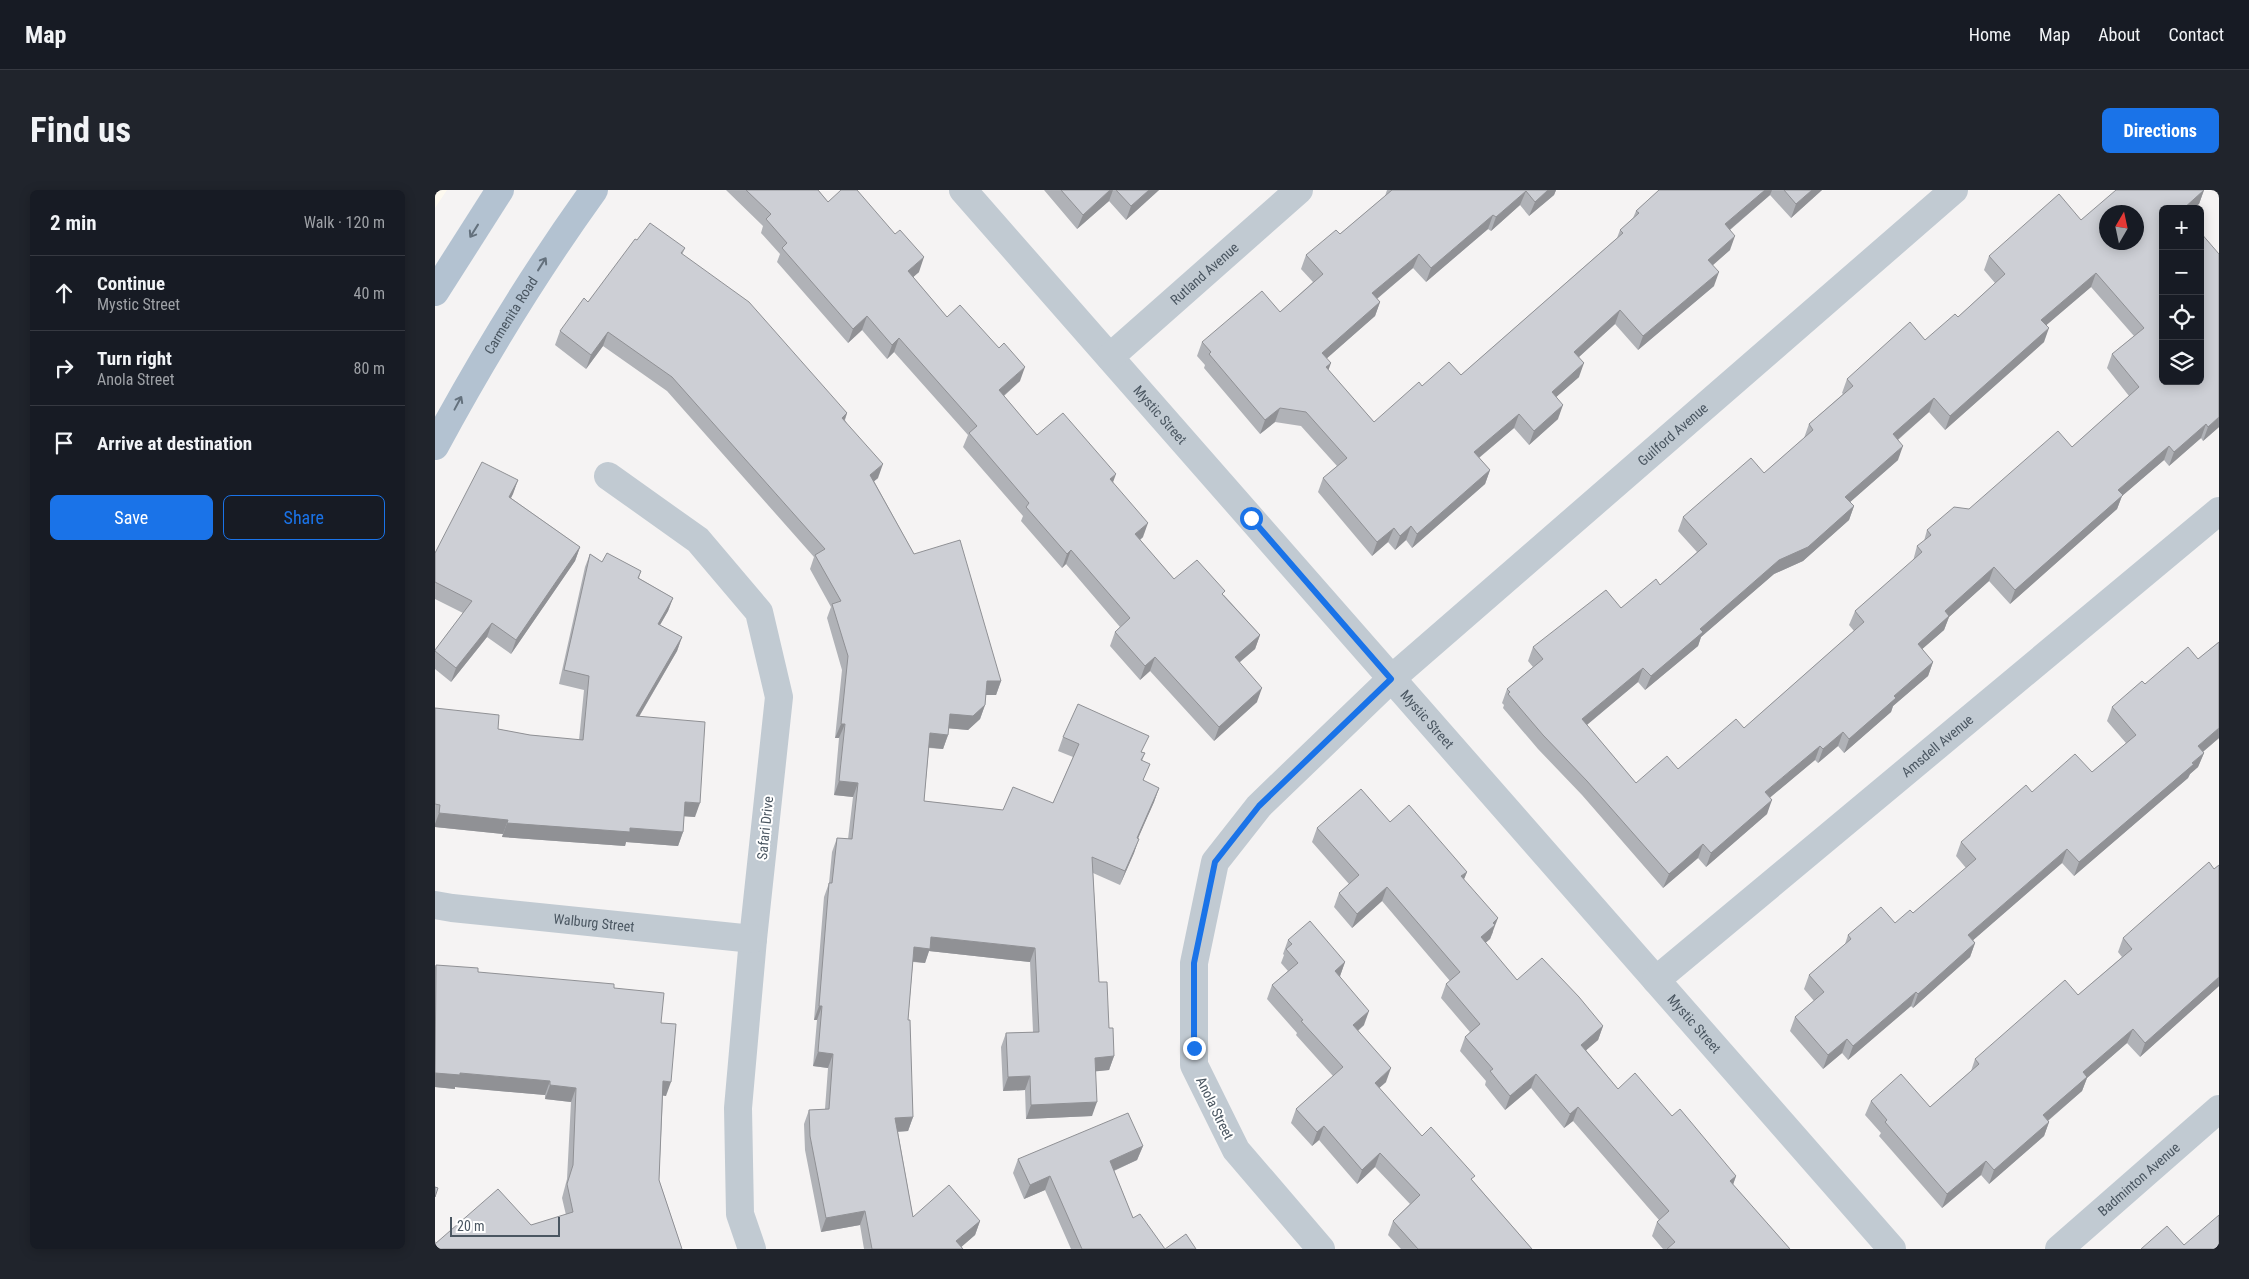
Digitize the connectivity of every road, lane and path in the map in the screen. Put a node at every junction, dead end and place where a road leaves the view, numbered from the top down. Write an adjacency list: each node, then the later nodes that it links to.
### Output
1 (500, 190): 6 (main road, one-way to 6)
2 (594, 190): 8 (main road, Carmenita Road, one-way to 2)
3 (963, 190): 7 (street, Mystic Street)
4 (1299, 190): 7 (street, Rutland Avenue)
5 (1954, 190): 11 (street, Guilford Avenue)
6 (435, 292)
7 (1109, 357): 11 (street, Mystic Street)
8 (435, 446)
9 (608, 476): 13 (street, Safari Drive)
10 (2219, 511): 14 (street, Amsdell Avenue)
11 (1391, 679): 14 (street, Mystic Street); 17 (street, Anola Street)
12 (435, 905): 13 (street, Walburg Street)
13 (753, 939): 16 (street, Safari Drive)
14 (1656, 980): 18 (street, Mystic Street)
15 (2219, 1108): 19 (street, Badminton Avenue)
16 (752, 1249)
17 (1321, 1249)
18 (1892, 1249)
19 (2059, 1249)

